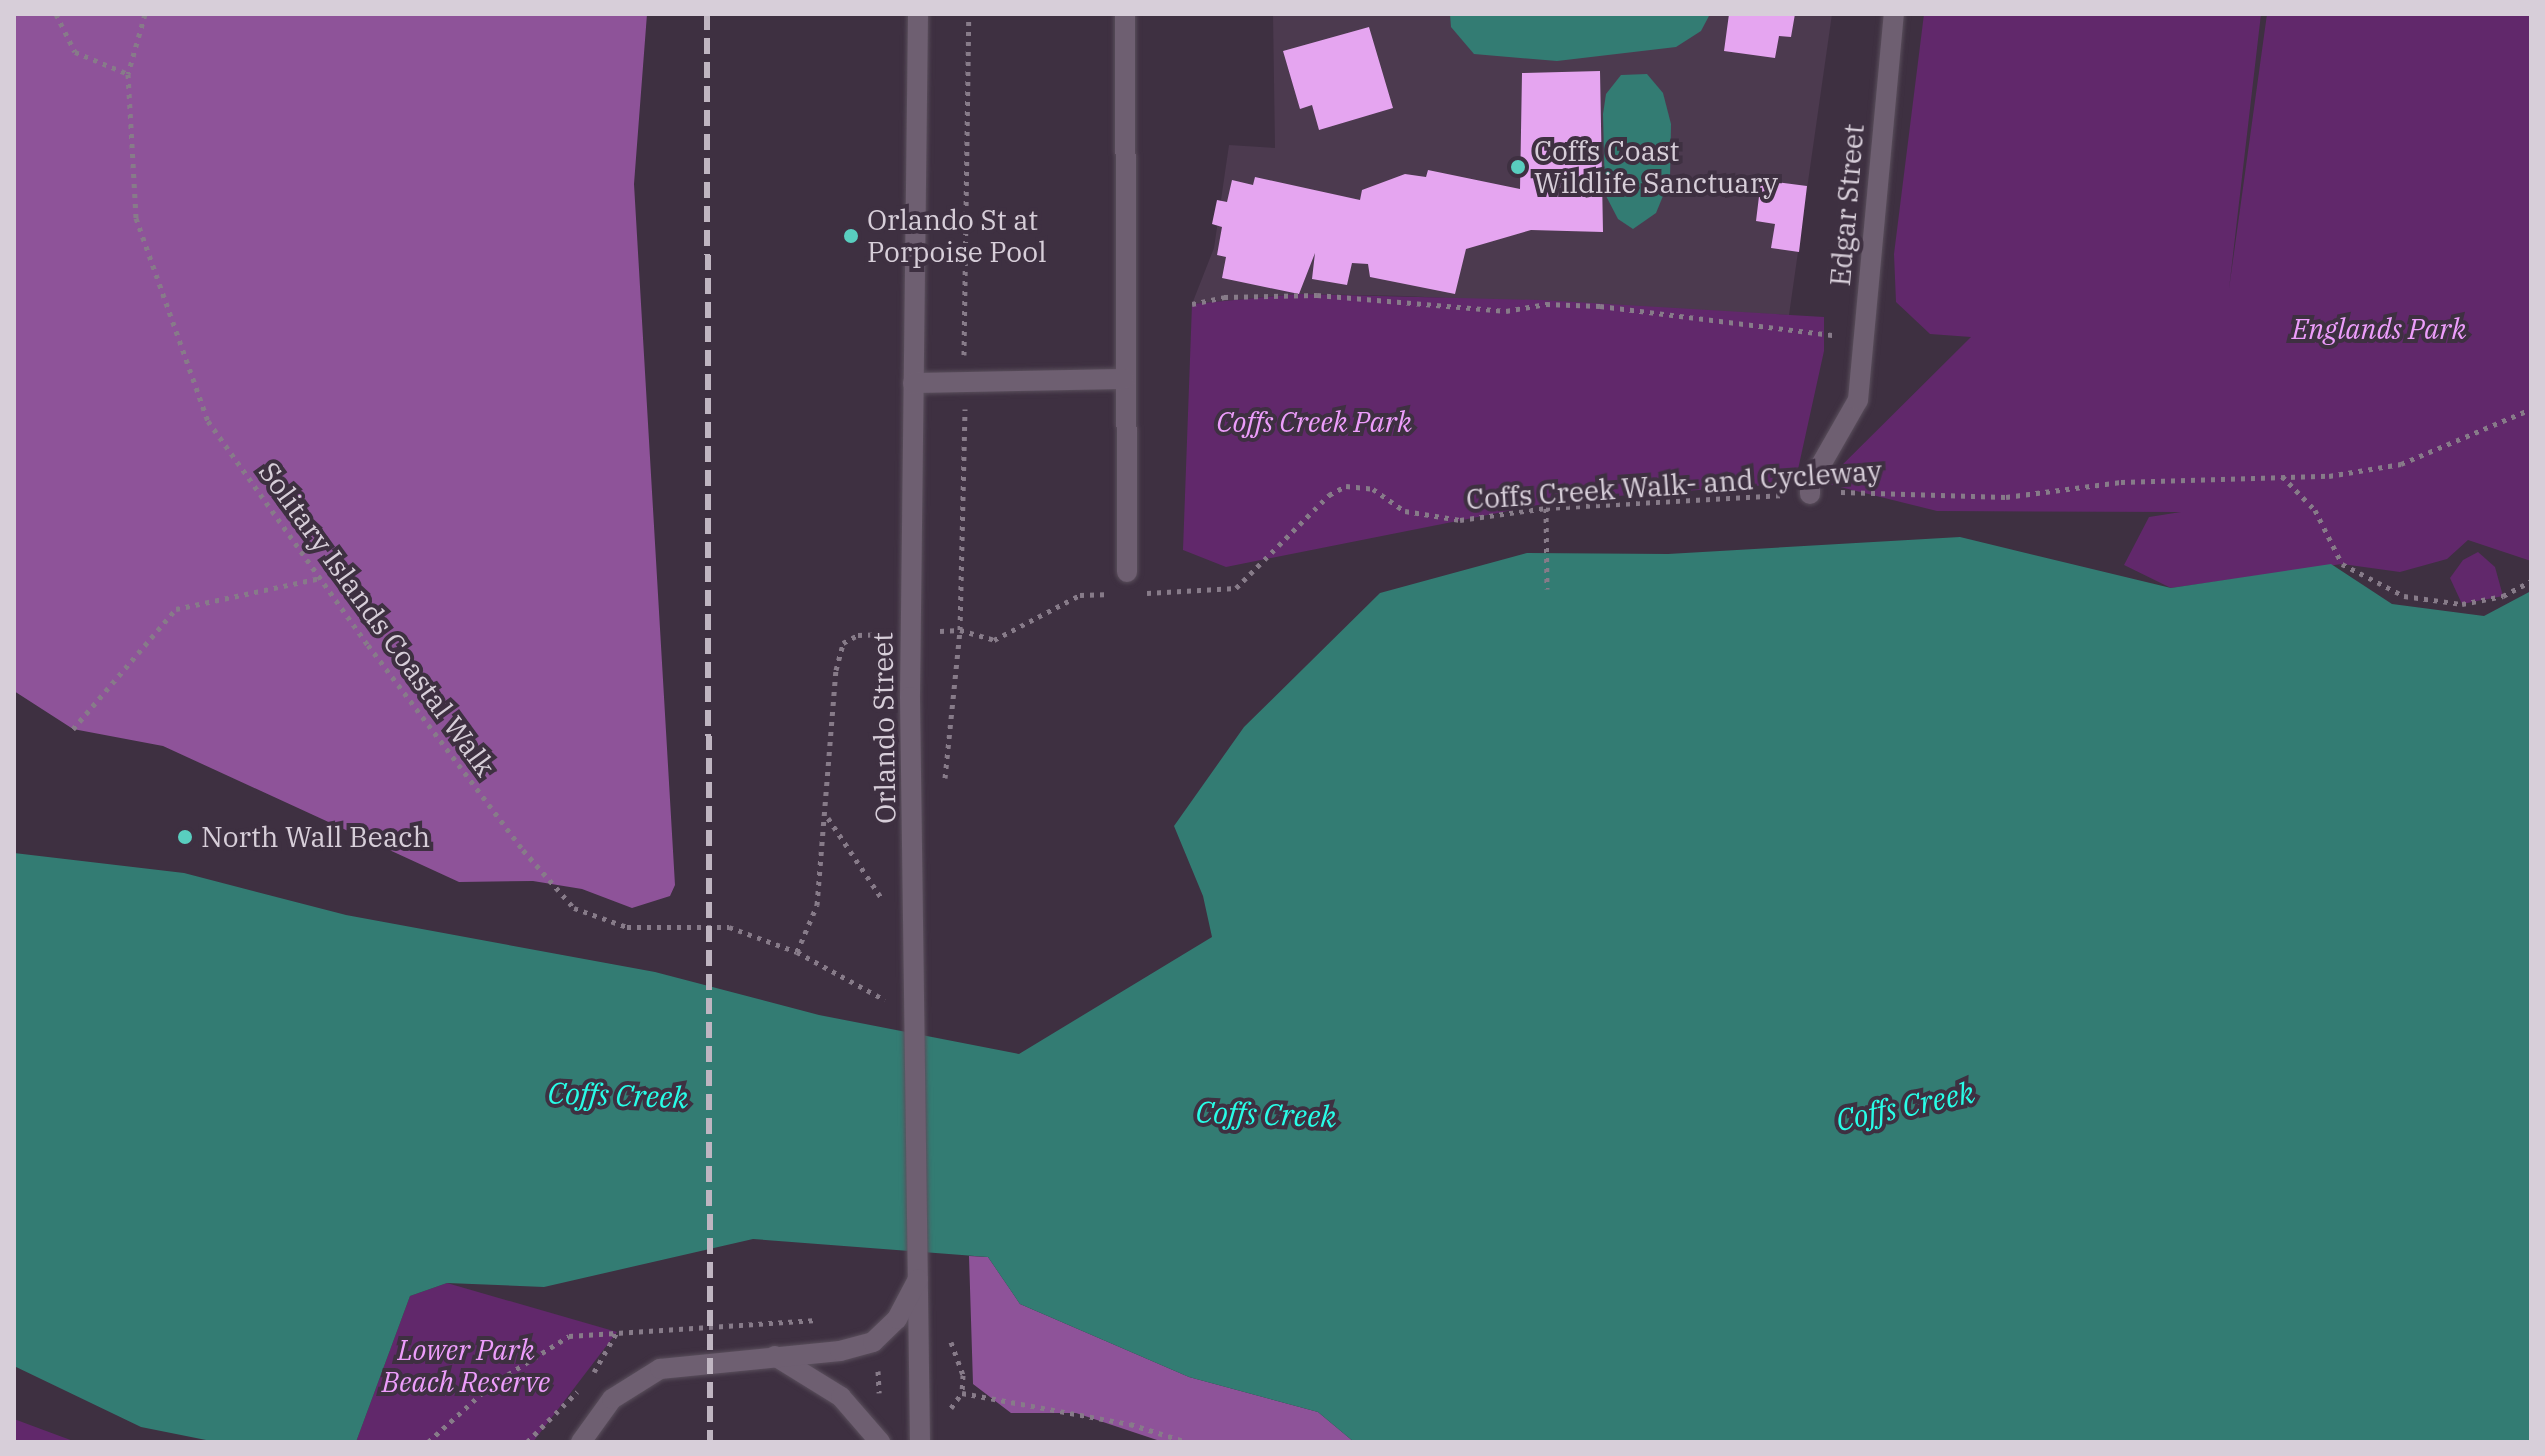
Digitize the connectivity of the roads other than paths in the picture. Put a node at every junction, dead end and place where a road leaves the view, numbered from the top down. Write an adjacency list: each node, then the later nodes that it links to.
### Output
1 (918, 14): 5 (street, Orlando Street)
2 (1125, 14): 4 (street)
3 (1894, 14): 6 (street, Edgar Street)
4 (1124, 379): 5 (street); 7 (street)
5 (913, 383): 8 (street, Orlando Street)
6 (1810, 494)
7 (1127, 572)
8 (920, 1276): 9 (street); 12 (street, Orlando Street)
9 (775, 1356): 10 (street); 11 (street)
10 (878, 1440)
11 (581, 1442)
12 (920, 1442)

